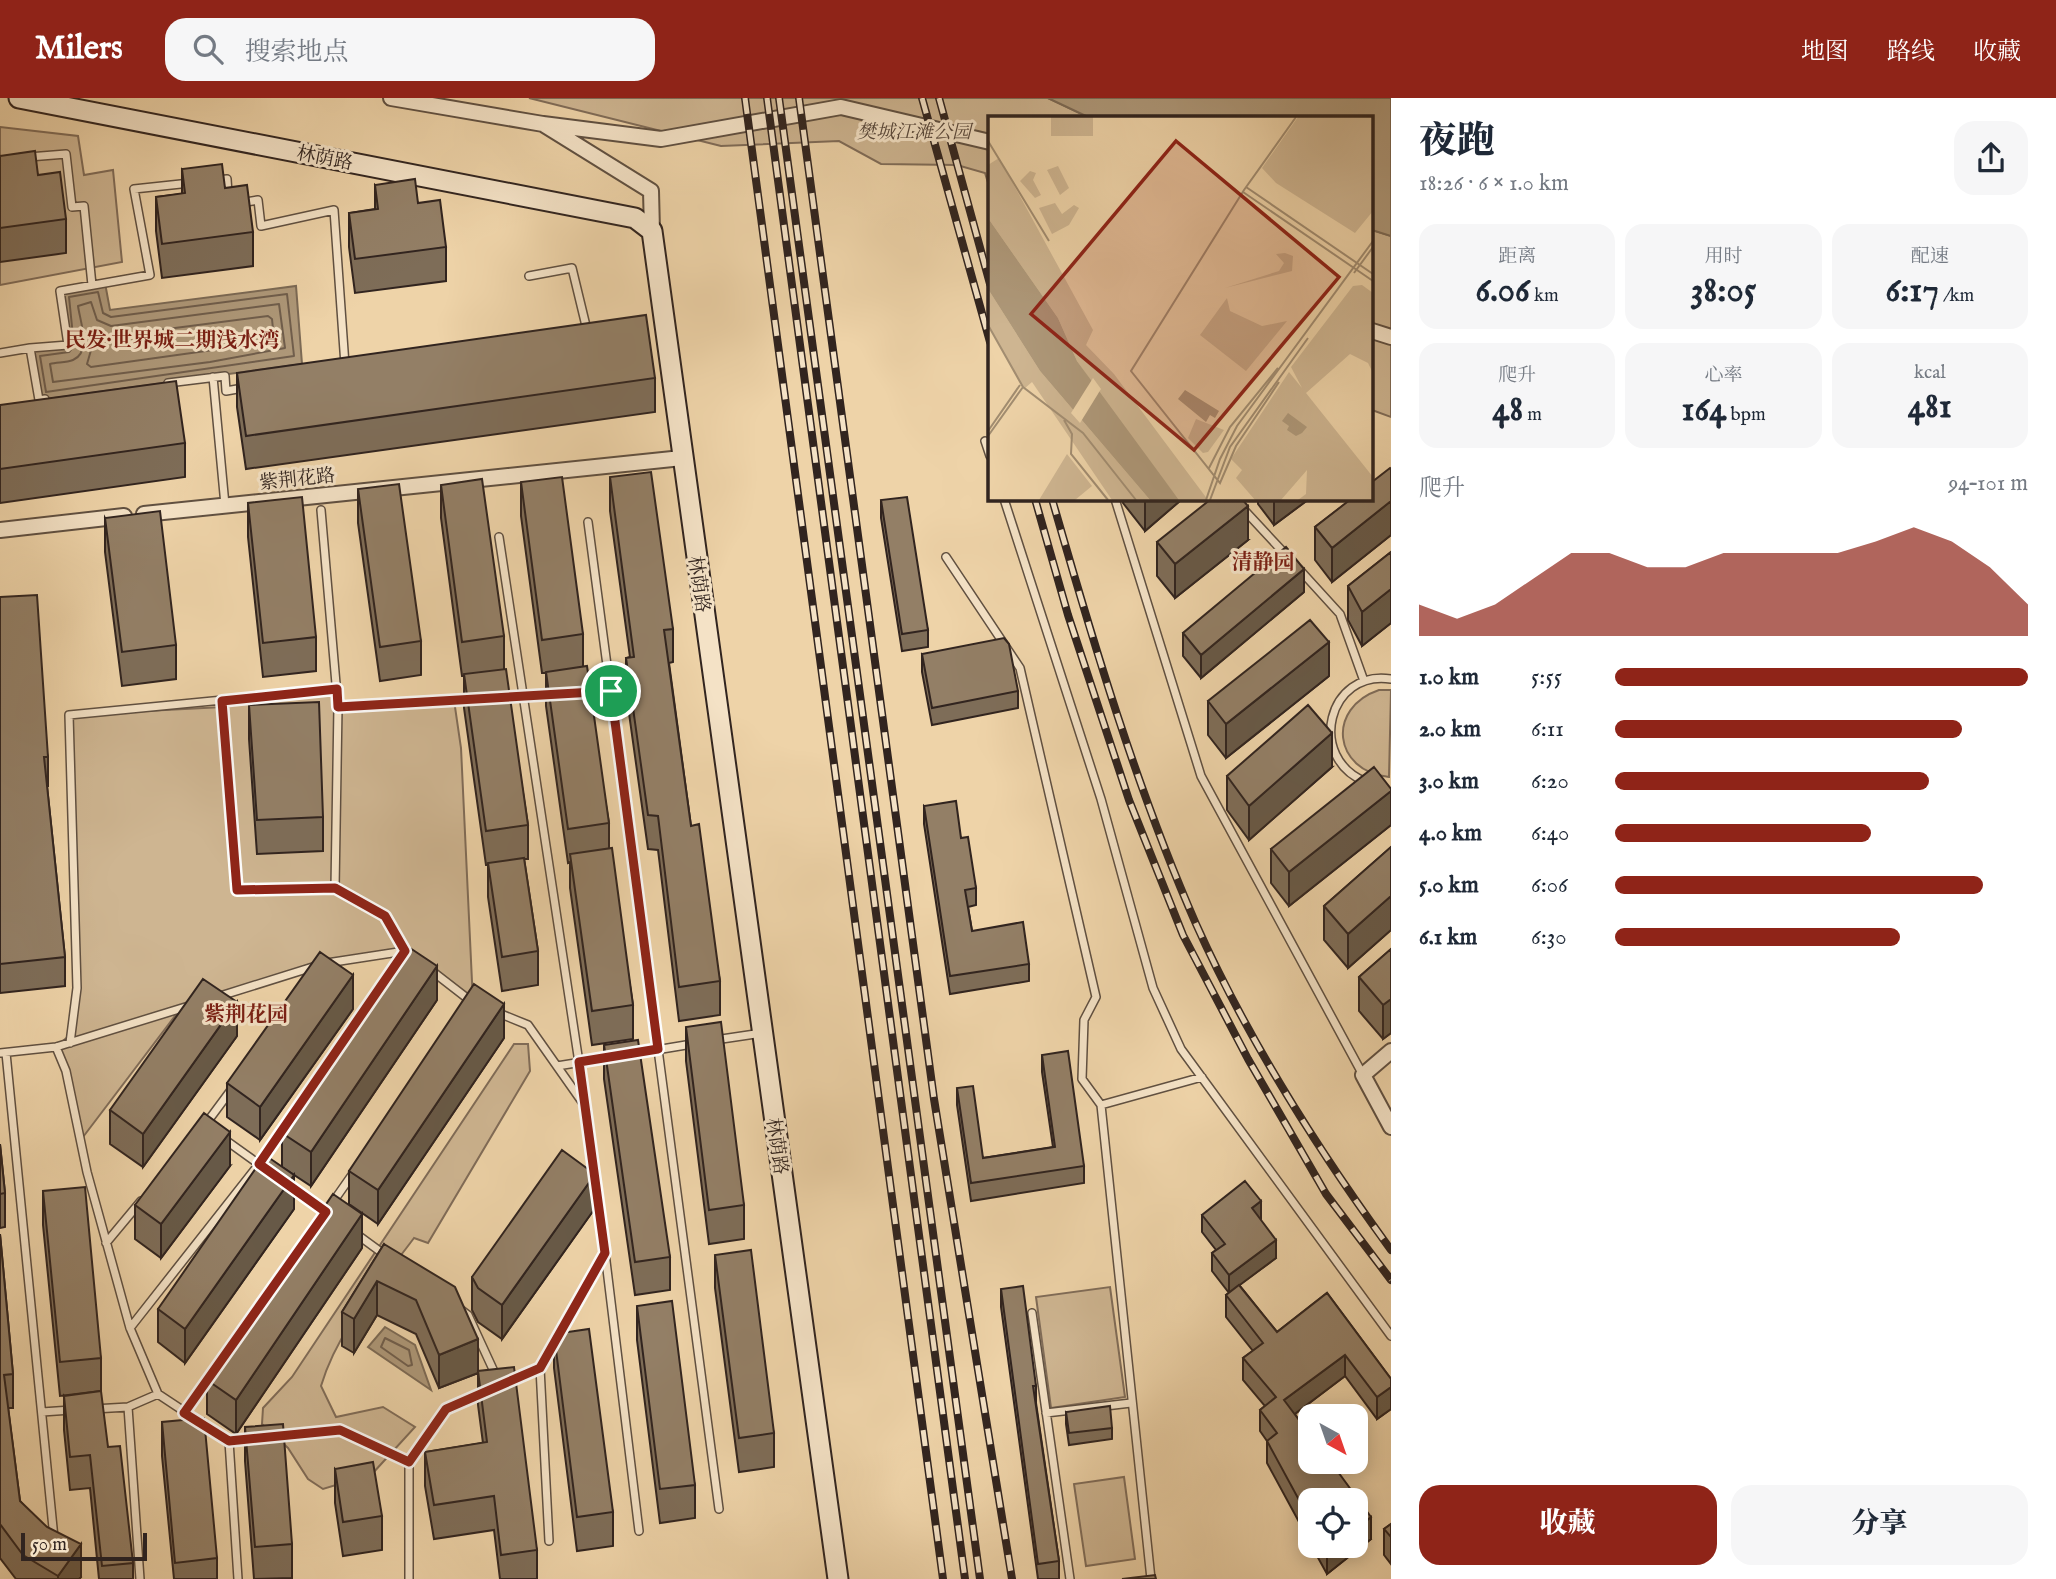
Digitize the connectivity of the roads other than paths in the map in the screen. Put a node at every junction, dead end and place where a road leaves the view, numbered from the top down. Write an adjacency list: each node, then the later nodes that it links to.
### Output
1 (19, 98): 6 (street, 林荫路)
2 (391, 98): 3 (street)
3 (543, 124): 4 (street); 6 (street)
4 (988, 142)
5 (13, 159): 8 (lane)
6 (652, 232): 21 (street, 林荫路)
7 (529, 276): 11 (lane)
8 (92, 285): 12 (lane); 14 (lane)
9 (1374, 332): 10 (street)
10 (1391, 337)
11 (575, 338)
12 (30, 348): 13 (lane); 18 (lane)
13 (0, 354)
14 (359, 370)
15 (213, 377): 16 (lane); 17 (lane); 25 (lane)
16 (159, 384)
17 (253, 387)
18 (52, 399)
19 (985, 441): 20 (lane)
20 (988, 450)
21 (682, 458): 25 (street, 紫荆花路); 53 (street, 林荫路)
22 (1004, 500): 64 (lane)
23 (1115, 500): 63 (lane)
24 (1235, 500): 32 (lane)
25 (225, 505): 28 (street, 紫荆花路)
26 (321, 510): 33 (lane)
27 (588, 522): 34 (lane)
28 (0, 530)
29 (499, 537): 37 (lane)
30 (946, 557): 66 (lane)
31 (1391, 679): 32 (lane)
32 (1364, 681): 42 (lane)
33 (337, 689): 40 (lane); 41 (lane)
34 (611, 691): 35 (lane); 58 (lane)
35 (573, 693)
36 (561, 694): 37 (lane)
37 (523, 696): 38 (lane); 61 (lane)
38 (496, 698)
39 (482, 699): 41 (lane)
40 (222, 701): 43 (lane); 55 (lane)
41 (338, 707): 43 (lane)
42 (1372, 784)
43 (335, 888): 44 (lane)
44 (405, 951): 45 (lane); 46 (lane); 47 (lane)
45 (415, 959)
46 (398, 962)
47 (326, 963): 49 (lane); 55 (lane)
48 (425, 966): 50 (lane)
49 (318, 974)
50 (473, 1003): 51 (lane); 62 (lane)
51 (465, 1014)
52 (351, 1030): 71 (lane)
53 (762, 1032): 54 (lane); 107 (street, 林荫路)
54 (710, 1041)
55 (70, 1043): 57 (lane)
56 (697, 1043): 58 (lane)
57 (56, 1047): 60 (lane); 80 (lane)
58 (658, 1049): 61 (lane); 100 (lane)
59 (1391, 1051): 63 (street)
60 (3, 1053): 93 (lane)
61 (579, 1062): 62 (lane); 67 (lane)
62 (557, 1066): 67 (lane)
63 (1363, 1075): 69 (street)
64 (1202, 1077): 66 (lane); 86 (lane)
65 (237, 1082): 68 (lane)
66 (1101, 1105): 91 (lane)
67 (585, 1106): 81 (lane)
68 (205, 1125): 70 (lane); 71 (lane)
69 (1391, 1127)
70 (197, 1135)
71 (259, 1164): 73 (lane); 85 (lane)
72 (357, 1168): 76 (lane)
73 (270, 1172)
74 (281, 1180): 76 (lane)
75 (147, 1194): 80 (lane)
76 (326, 1212): 77 (lane); 78 (lane)
77 (337, 1220)
78 (318, 1223)
79 (348, 1228): 82 (lane)
80 (106, 1243): 85 (lane)
81 (605, 1253): 88 (lane); 101 (lane)
82 (391, 1260)
83 (457, 1307): 89 (lane)
84 (1032, 1313): 95 (lane)
85 (130, 1328): 90 (lane)
86 (1391, 1336)
87 (216, 1368): 94 (lane)
88 (540, 1368): 89 (lane); 102 (lane)
89 (500, 1385): 99 (lane)
90 (158, 1394): 92 (lane); 94 (lane)
91 (1130, 1403): 95 (lane); 109 (lane)
92 (128, 1407): 93 (lane); 104 (lane)
93 (42, 1412): 103 (lane)
94 (184, 1413): 98 (lane)
95 (1046, 1413): 108 (lane)
96 (270, 1437): 99 (lane)
97 (256, 1439): 98 (lane)
98 (229, 1441): 105 (lane)
99 (409, 1462): 106 (lane)
100 (719, 1509)
101 (639, 1531)
102 (549, 1541)
103 (55, 1549)
104 (140, 1579)
105 (238, 1579)
106 (409, 1579)
107 (838, 1579)
108 (1070, 1579)
109 (1152, 1579)

